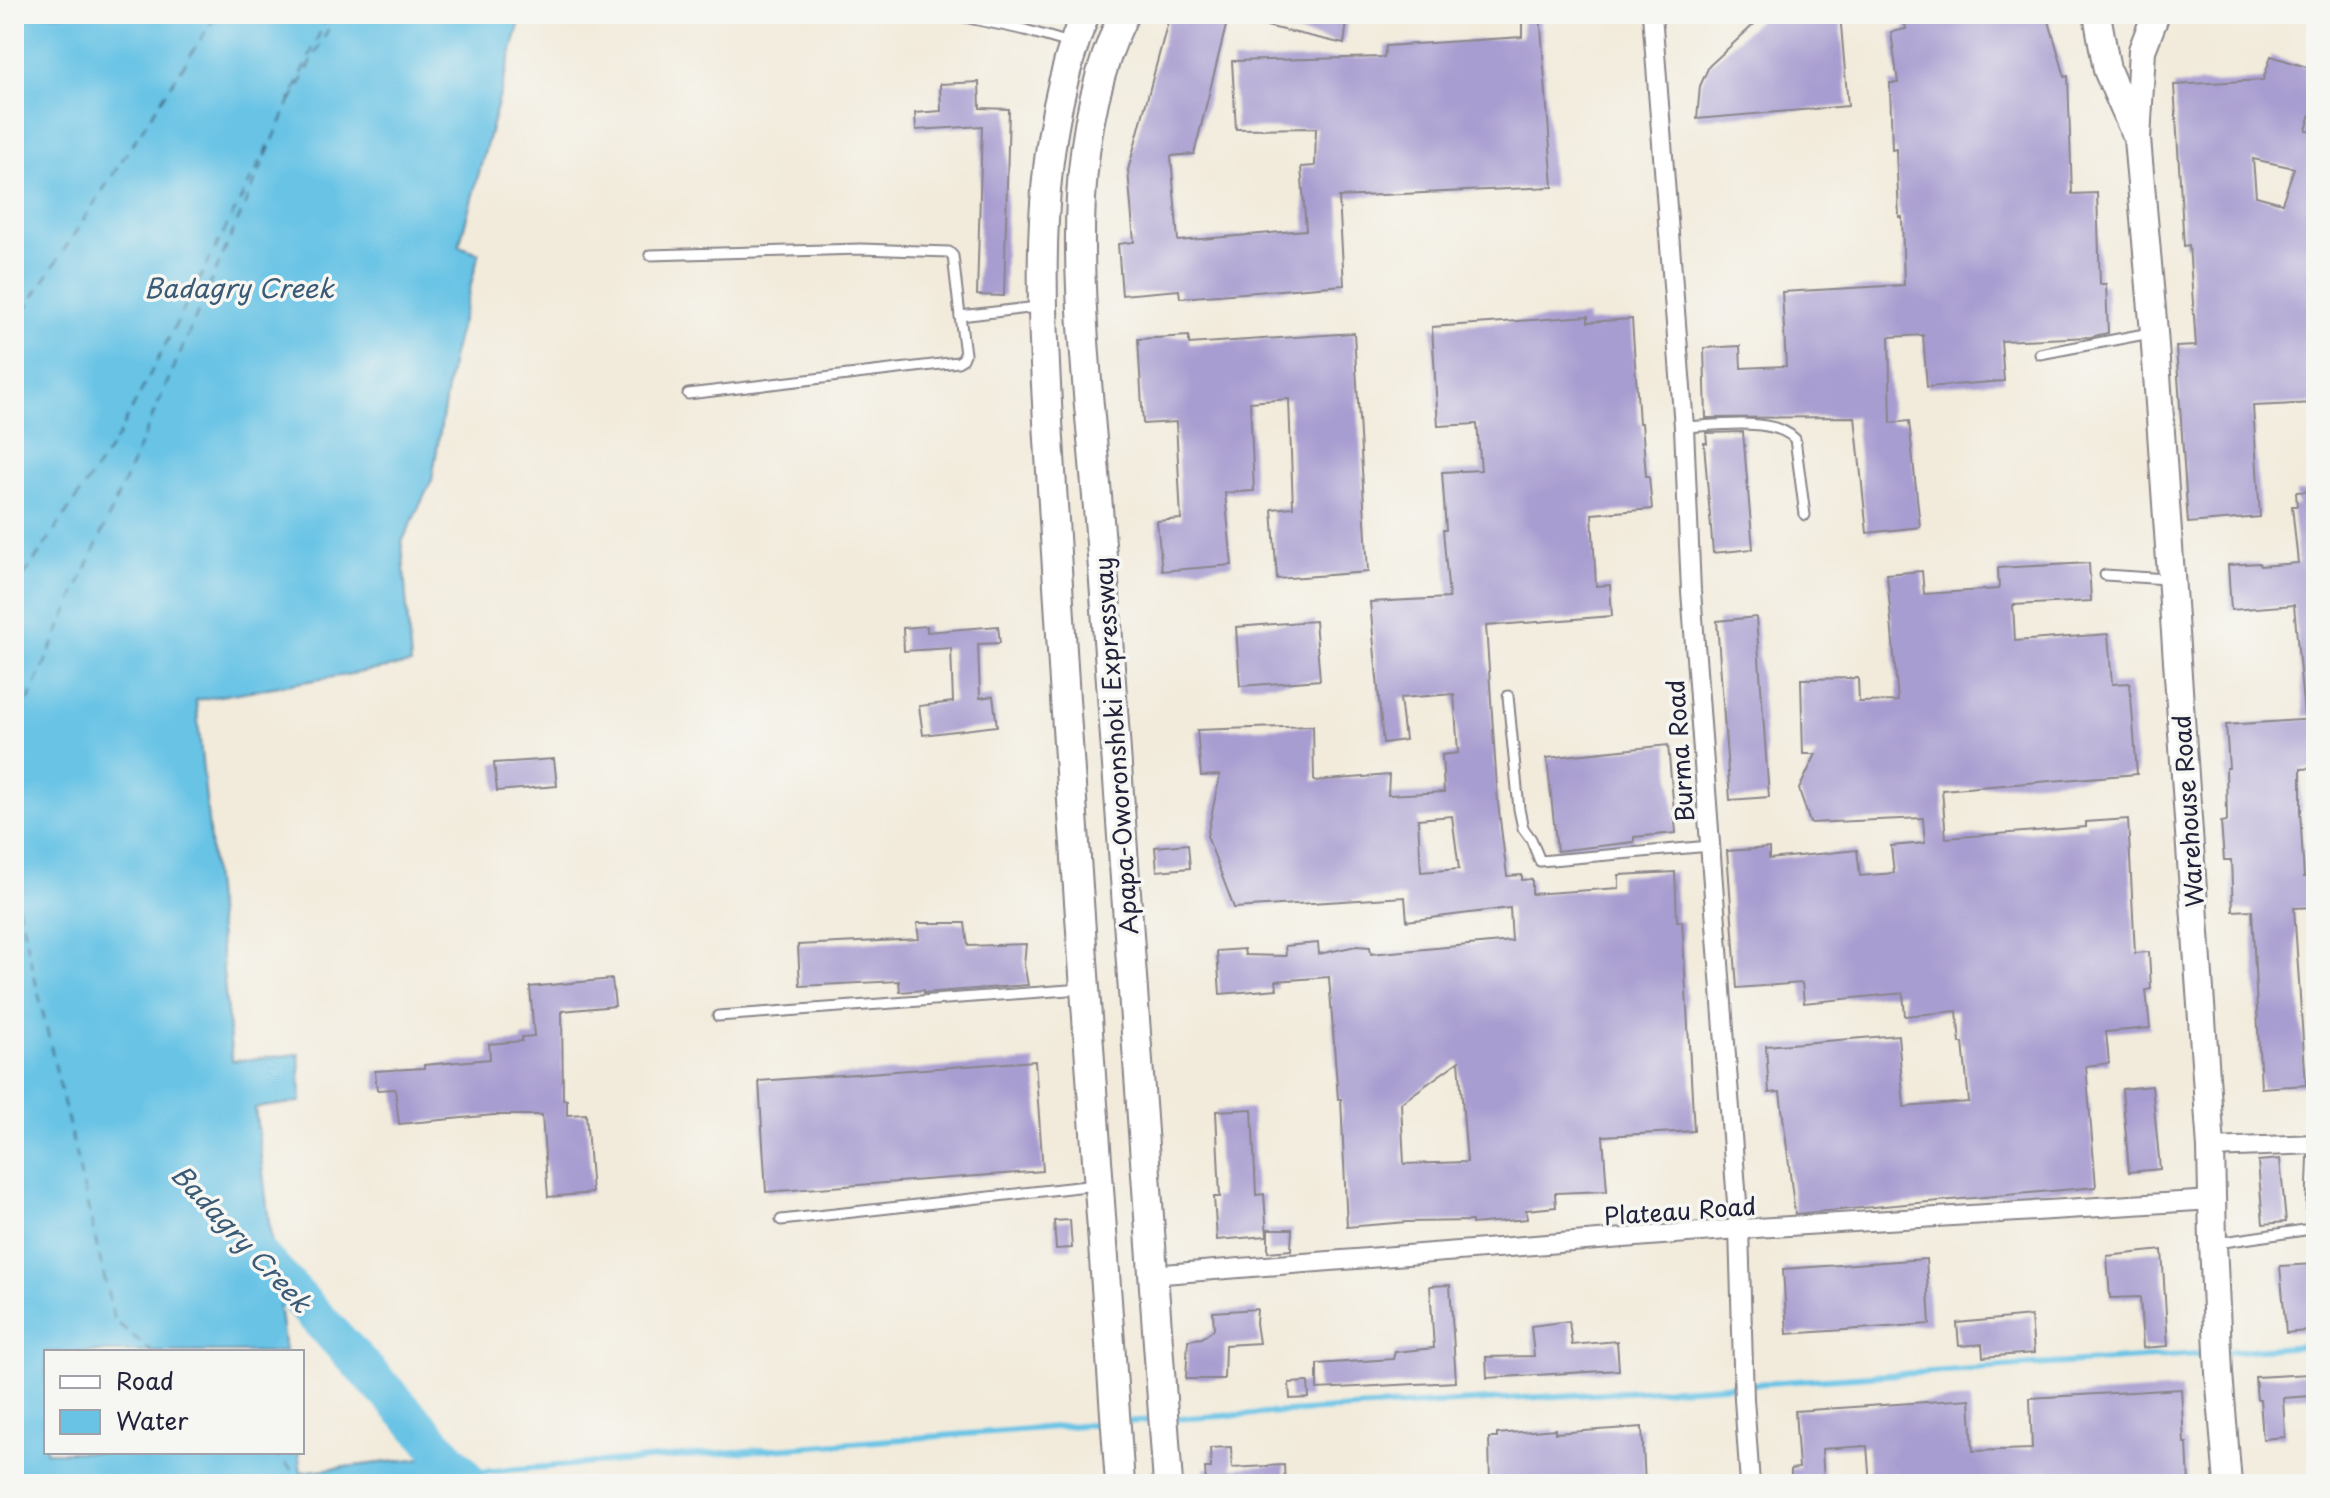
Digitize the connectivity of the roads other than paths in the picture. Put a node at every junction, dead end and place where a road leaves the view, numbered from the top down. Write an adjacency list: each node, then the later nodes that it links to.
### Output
1 (950, 14): 7 (lane)
2 (1085, 14): 7 (main road, Apapa-Oworonshoki Expressway)
3 (1124, 14): 30 (main road, Apapa-Oworonshoki Expressway)
4 (1652, 14): 15 (street, Burma Road)
5 (2097, 14): 8 (main road, Warehouse Road)
6 (2156, 14): 8 (main road, Warehouse Road)
7 (1073, 44): 10 (main road, Apapa-Oworonshoki Expressway)
8 (2137, 139): 12 (main road, Warehouse Road)
9 (650, 255): 11 (lane)
10 (1042, 307): 11 (lane); 21 (main road, Apapa-Oworonshoki Expressway)
11 (960, 316): 14 (lane)
12 (2154, 332): 13 (lane); 18 (main road, Warehouse Road)
13 (2040, 354)
14 (688, 394)
15 (1684, 427): 16 (lane); 20 (street, Burma Road)
16 (1805, 515)
17 (2105, 575): 18 (lane)
18 (2171, 579): 24 (main road, Warehouse Road)
19 (1508, 696): 20 (lane)
20 (1710, 846): 28 (street, Burma Road)
21 (1085, 989): 22 (lane); 25 (main road, Apapa-Oworonshoki Expressway)
22 (718, 1016)
23 (2315, 1144): 24 (street); 29 (lane)
24 (2211, 1148): 26 (main road, Warehouse Road)
25 (1099, 1185): 27 (lane); 31 (main road, Apapa-Oworonshoki Expressway)
26 (2213, 1200): 28 (street, Plateau Road); 29 (main road, Warehouse Road)
27 (781, 1220)
28 (1739, 1229): 30 (street, Plateau Road); 33 (street, Burma Road)
29 (2213, 1243): 34 (main road, Warehouse Road)
30 (1151, 1275): 32 (main road, Apapa-Oworonshoki Expressway)
31 (1120, 1484)
32 (1168, 1484)
33 (1750, 1484)
34 (2228, 1484)

